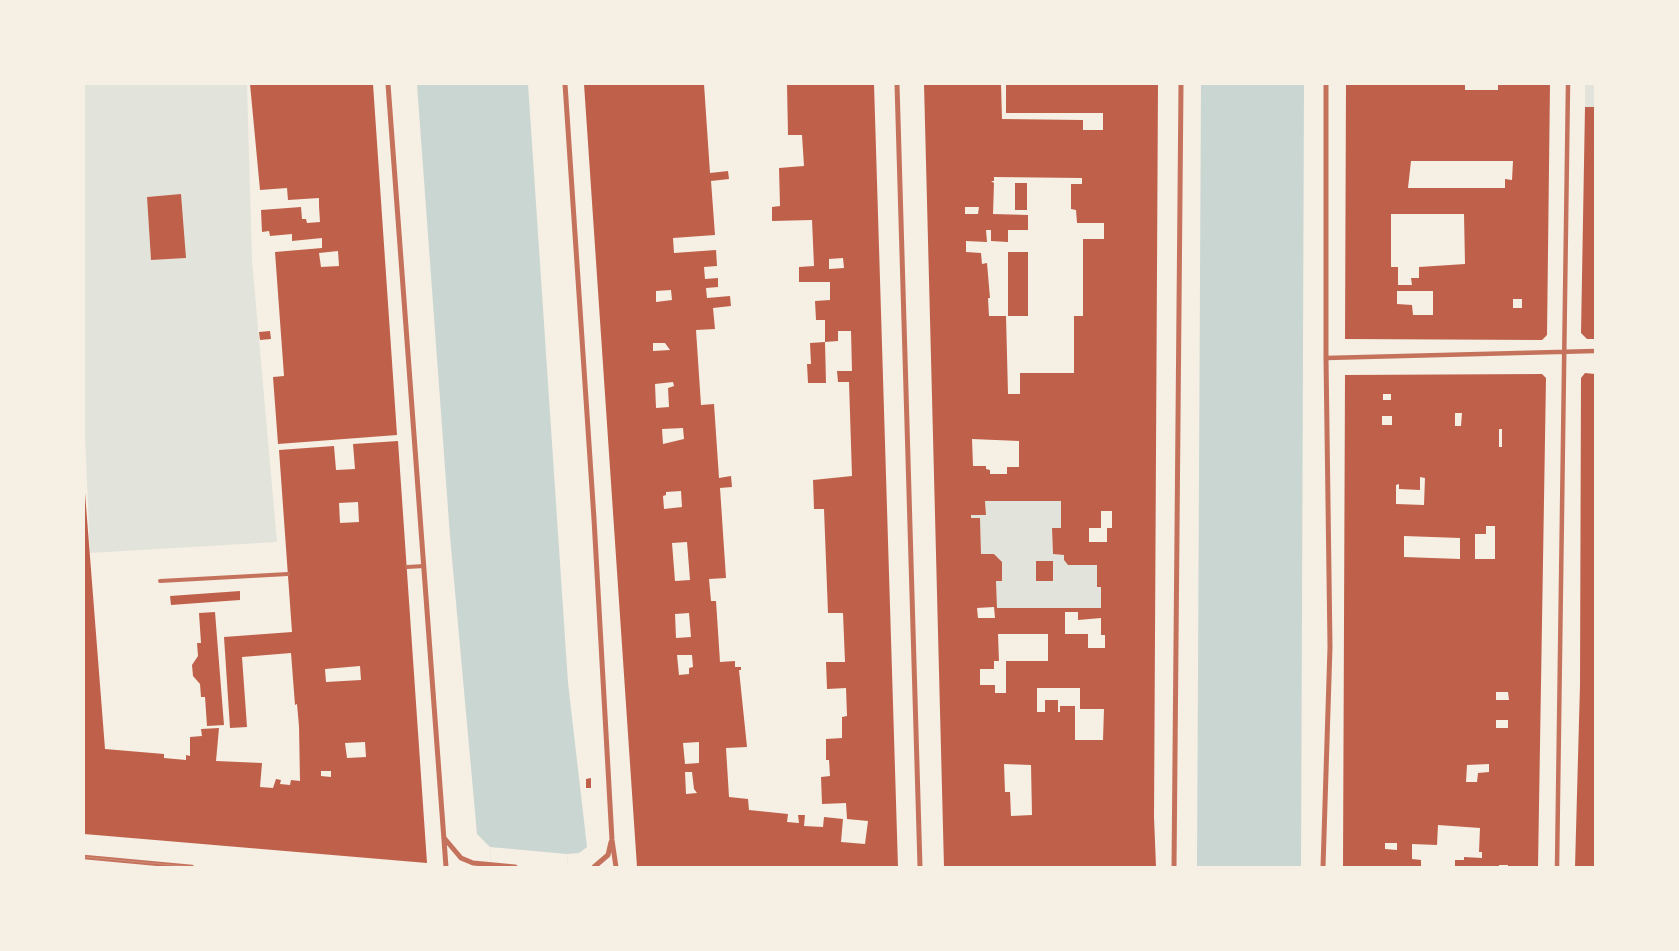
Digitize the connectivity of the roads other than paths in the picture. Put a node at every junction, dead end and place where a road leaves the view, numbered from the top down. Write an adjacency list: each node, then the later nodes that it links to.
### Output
1 (388, 84): 10 (street)
2 (565, 84): 15 (street)
3 (897, 84): 22 (street)
4 (1181, 84): 23 (street)
5 (1326, 84): 9 (street)
6 (1568, 84): 8 (street)
7 (1595, 351): 8 (street)
8 (1565, 352): 9 (street); 25 (street)
9 (1326, 358): 24 (street)
10 (424, 566): 11 (lane); 14 (street)
11 (407, 567)
12 (288, 574): 13 (lane)
13 (160, 581)
14 (445, 838): 18 (street); 19 (street)
15 (612, 840): 20 (street); 21 (street)
16 (84, 857): 17 (street)
17 (192, 867)
18 (446, 867)
19 (515, 867)
20 (594, 867)
21 (616, 867)
22 (920, 867)
23 (1174, 867)
24 (1323, 867)
25 (1557, 867)

